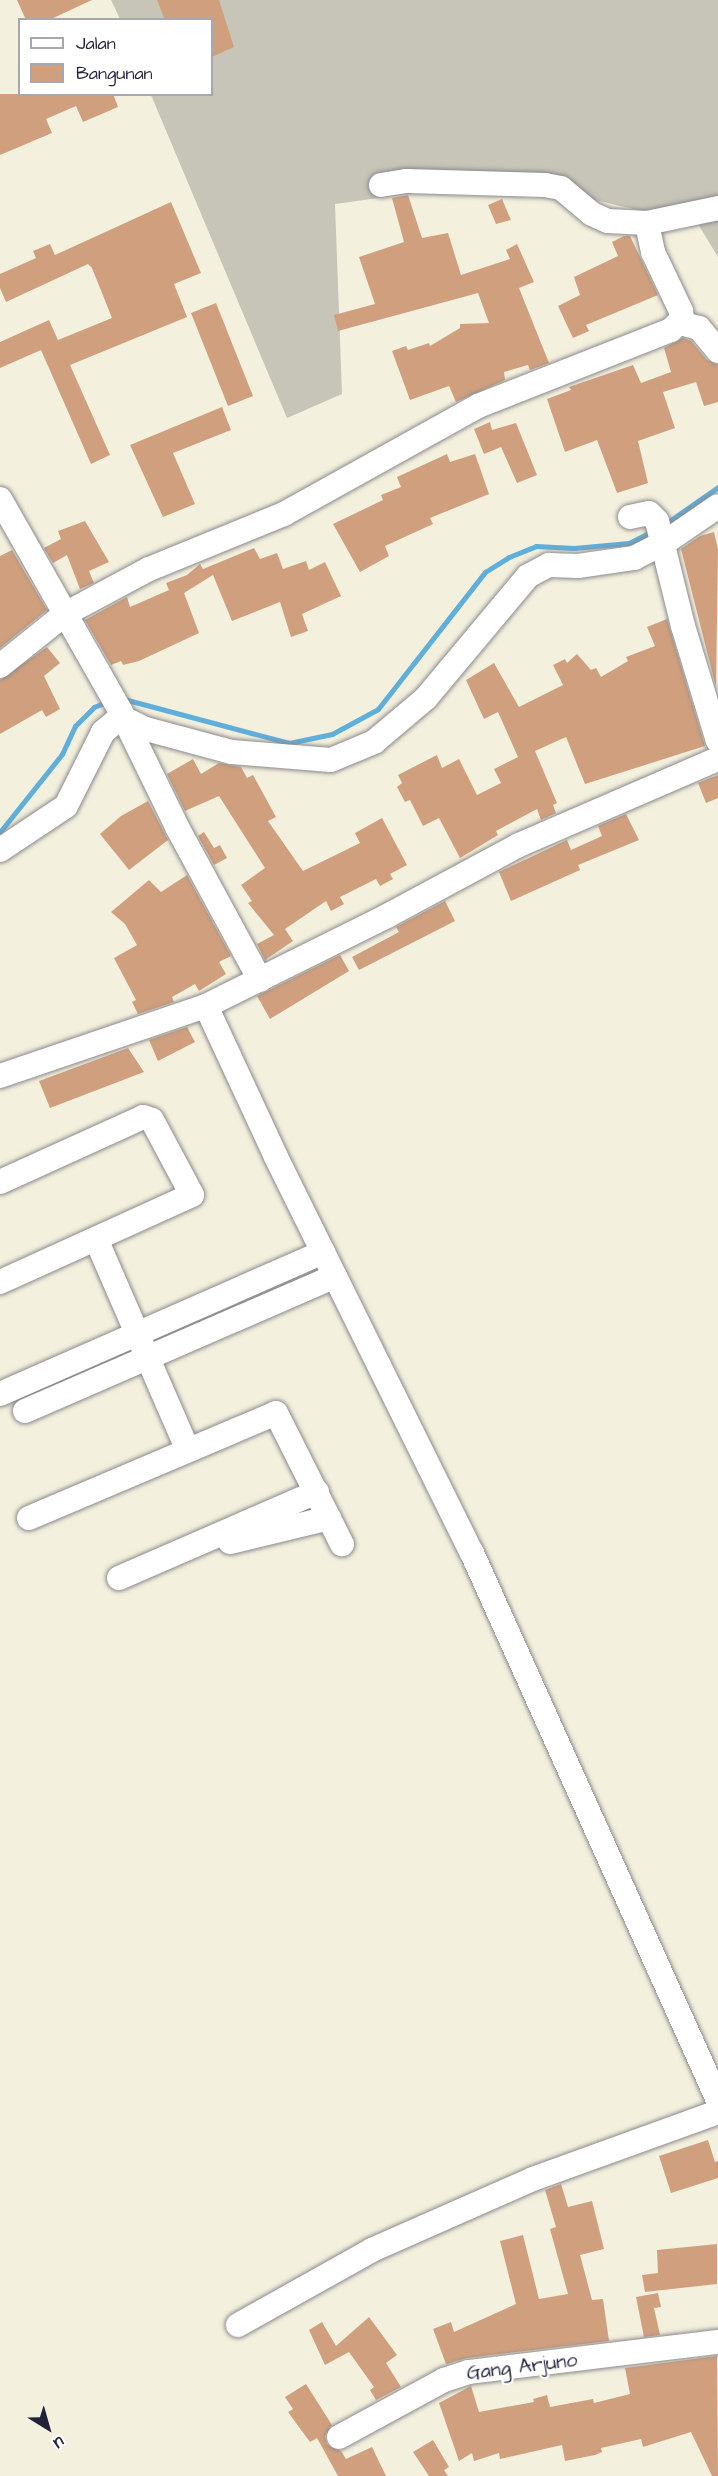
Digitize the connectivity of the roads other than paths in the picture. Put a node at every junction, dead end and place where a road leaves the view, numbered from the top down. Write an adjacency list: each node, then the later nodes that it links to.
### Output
1 (381, 185): 3 (street)
2 (718, 208): 3 (street)
3 (648, 224): 4 (street)
4 (680, 323): 5 (street); 10 (street)
5 (718, 351)
6 (0, 499): 10 (street)
7 (718, 506): 9 (street)
8 (630, 518): 9 (street)
9 (661, 534): 12 (street); 13 (street)
10 (64, 614): 11 (street); 12 (street)
11 (0, 666)
12 (122, 715): 15 (street); 16 (street)
13 (718, 741)
14 (718, 759): 16 (street)
15 (0, 850)
16 (260, 980): 17 (street)
17 (206, 1005): 18 (street); 21 (street)
18 (0, 1076)
19 (0, 1182): 20 (street)
20 (96, 1239): 23 (street); 24 (street)
21 (323, 1252): 22 (street); 24 (street)
22 (335, 1276): 25 (street); 35 (street)
23 (0, 1282)
24 (137, 1334): 25 (street); 26 (street)
25 (147, 1358): 27 (street); 28 (street)
26 (0, 1394)
27 (25, 1411)
28 (187, 1448): 29 (street); 30 (street)
29 (317, 1492): 31 (street); 33 (street)
30 (29, 1518)
31 (329, 1518): 32 (street); 33 (street)
32 (342, 1544)
33 (167, 1557): 34 (street)
34 (119, 1578)
35 (718, 2100)
36 (718, 2112): 37 (street)
37 (238, 2325)
38 (718, 2342): 39 (street, Gang Arjuno)
39 (339, 2437)

